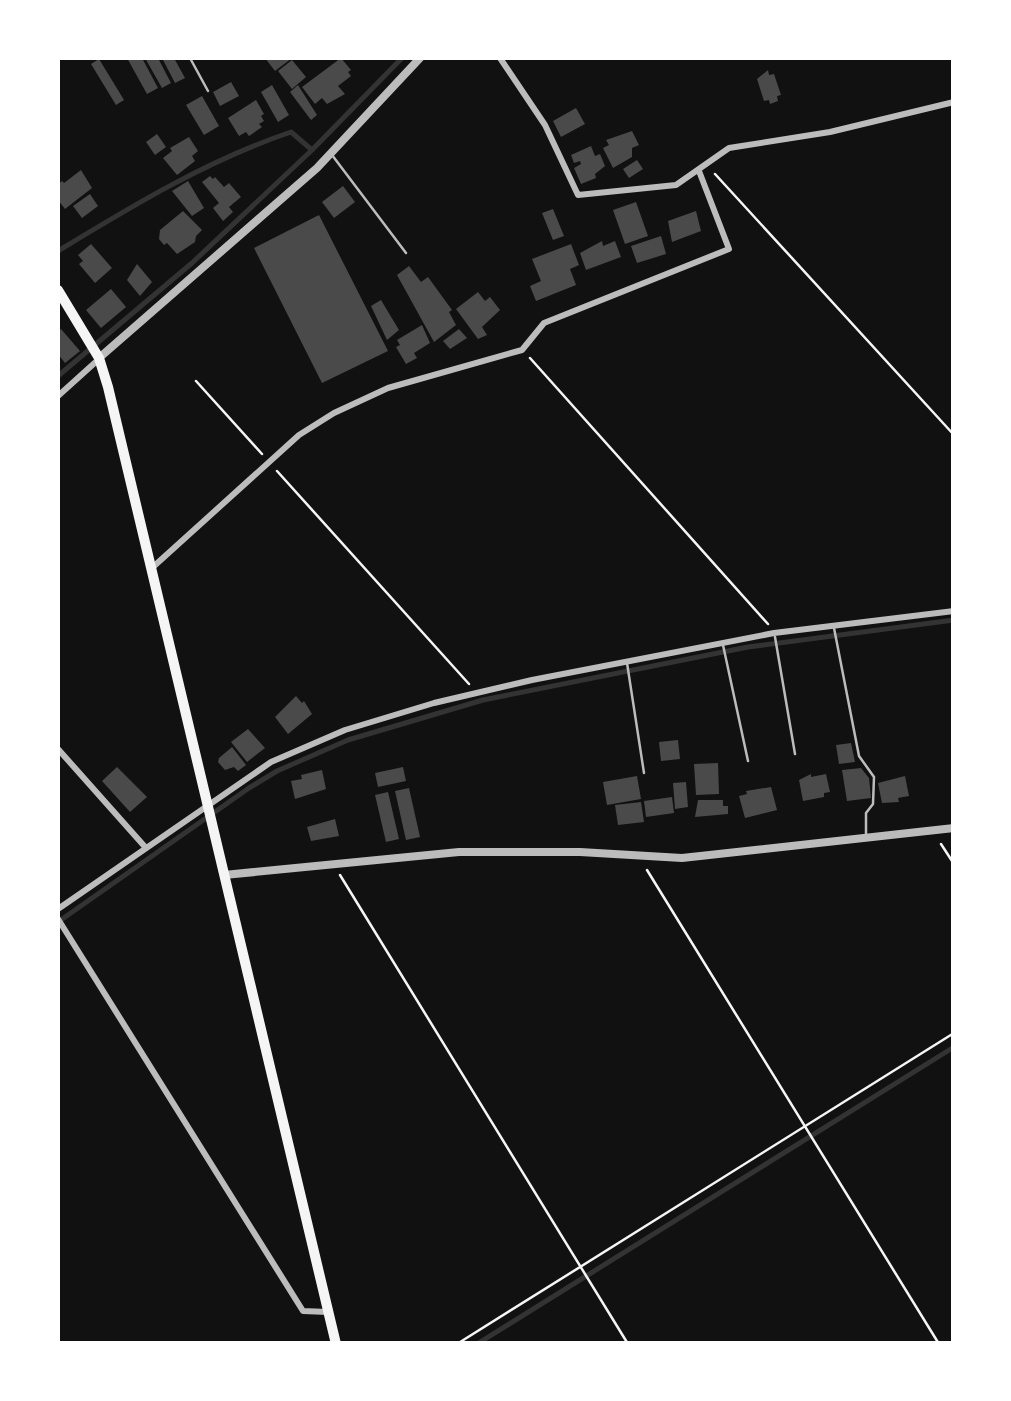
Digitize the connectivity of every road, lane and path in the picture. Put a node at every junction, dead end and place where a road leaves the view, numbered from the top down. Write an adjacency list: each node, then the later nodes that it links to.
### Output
1 (190, 58): 4 (lane)
2 (420, 58): 6 (street)
3 (500, 58): 8 (street)
4 (208, 91)
5 (954, 102): 7 (street)
6 (332, 154): 9 (lane); 12 (street)
7 (708, 166): 8 (street); 15 (path)
8 (698, 171): 11 (street)
9 (406, 254)
10 (58, 290): 12 (main road)
11 (522, 350): 16 (street); 20 (path)
12 (100, 358): 14 (street); 17 (main road)
13 (196, 381): 16 (path)
14 (58, 396)
15 (954, 435)
16 (269, 462): 17 (street); 23 (path)
17 (153, 567): 28 (main road)
18 (954, 611): 19 (street)
19 (834, 626): 20 (street); 31 (lane)
20 (774, 633): 21 (street); 25 (lane)
21 (722, 643): 22 (street); 26 (lane)
22 (627, 662): 23 (street); 27 (lane)
23 (476, 692): 28 (street)
24 (58, 749): 32 (street)
25 (794, 754)
26 (748, 761)
27 (644, 773)
28 (209, 807): 32 (street); 36 (main road)
29 (954, 828): 30 (street)
30 (933, 830): 31 (street); 34 (path)
31 (866, 836): 33 (street)
32 (146, 848): 37 (street)
33 (638, 856): 35 (street); 40 (path)
34 (954, 864)
35 (334, 865): 36 (street); 41 (path)
36 (224, 874): 42 (main road)
37 (58, 909)
38 (58, 919): 42 (street)
39 (954, 1034): 40 (path)
40 (806, 1126): 41 (path); 46 (path)
41 (580, 1266): 44 (path); 45 (path)
42 (329, 1312): 43 (main road)
43 (336, 1344)
44 (457, 1344)
45 (628, 1344)
46 (939, 1344)

